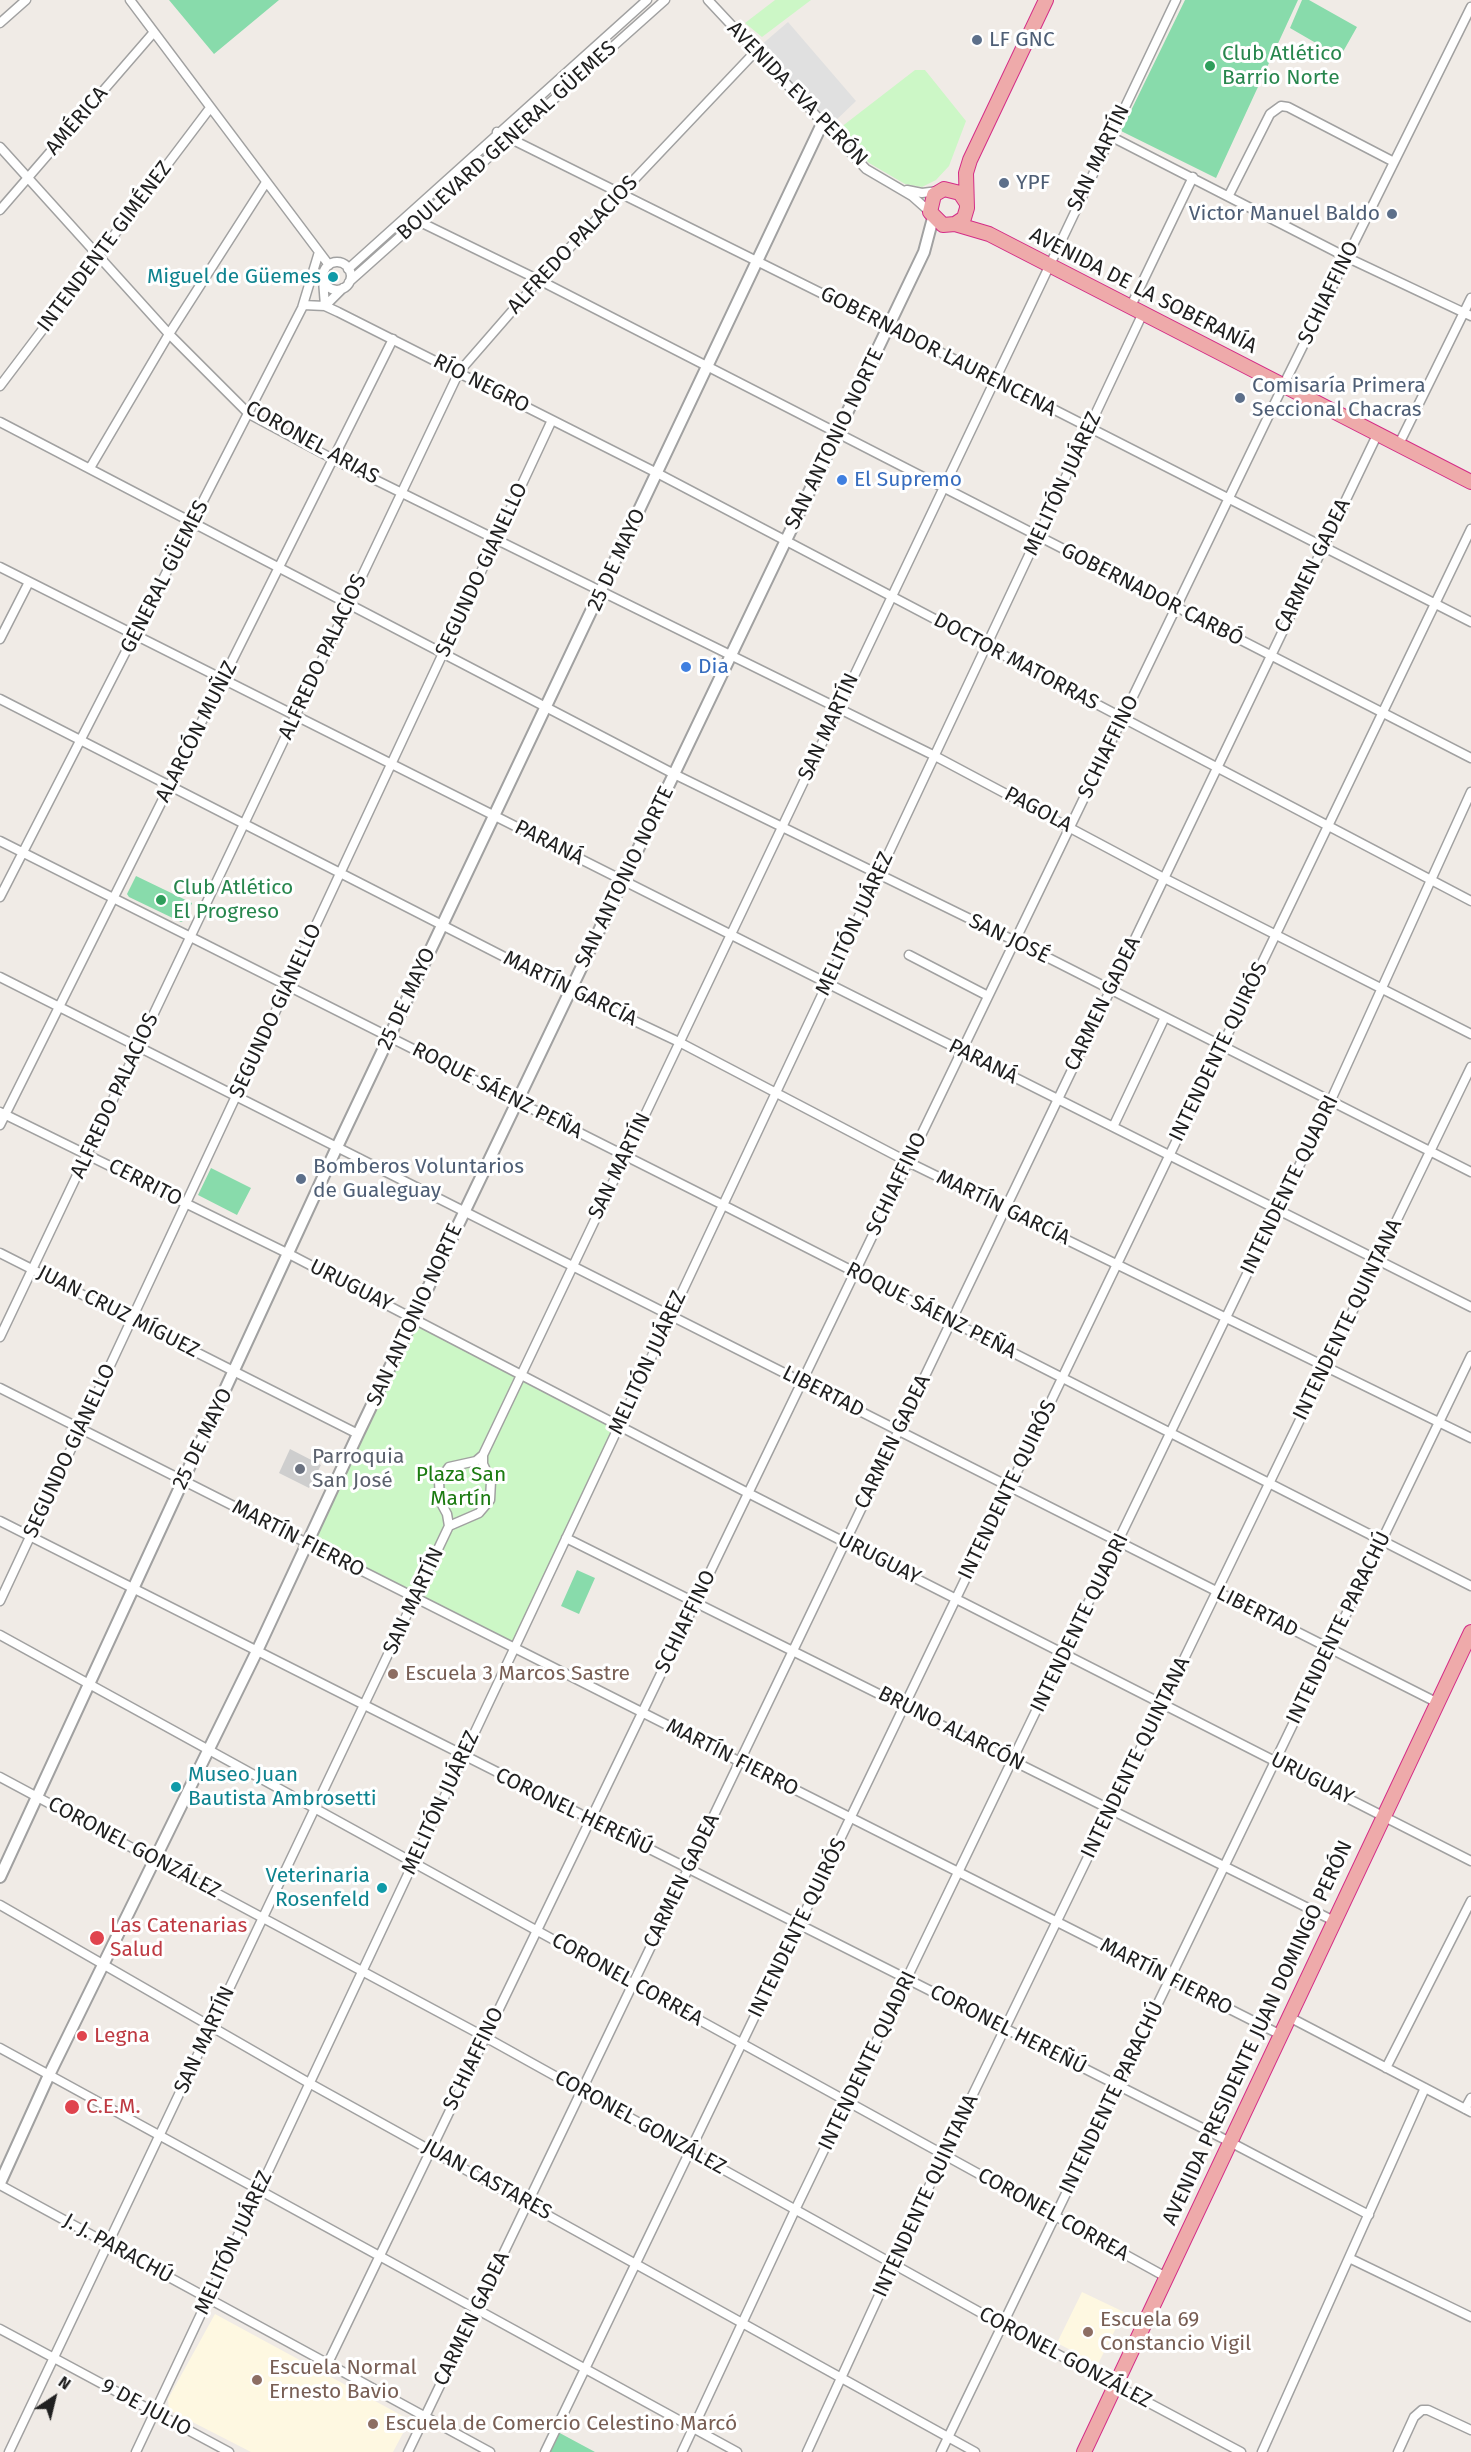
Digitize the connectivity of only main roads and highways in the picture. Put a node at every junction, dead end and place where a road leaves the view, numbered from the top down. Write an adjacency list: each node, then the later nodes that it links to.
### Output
1 (1046, 0): 2 (highway)
2 (970, 160): 3 (highway); 4 (highway)
3 (941, 190): 4 (highway); 5 (highway)
4 (967, 205): 5 (highway); 6 (highway, AVENIDA DE LA SOBERANÍA)
5 (956, 224): 6 (highway, AVENIDA DE LA SOBERANÍA)
6 (989, 234): 7 (highway, AVENIDA DE LA SOBERANÍA)
7 (1471, 482)
8 (1471, 1632): 9 (highway, AVENIDA PRESIDENTE JUAN DOMINGO PERÓN)
9 (1084, 2452)

